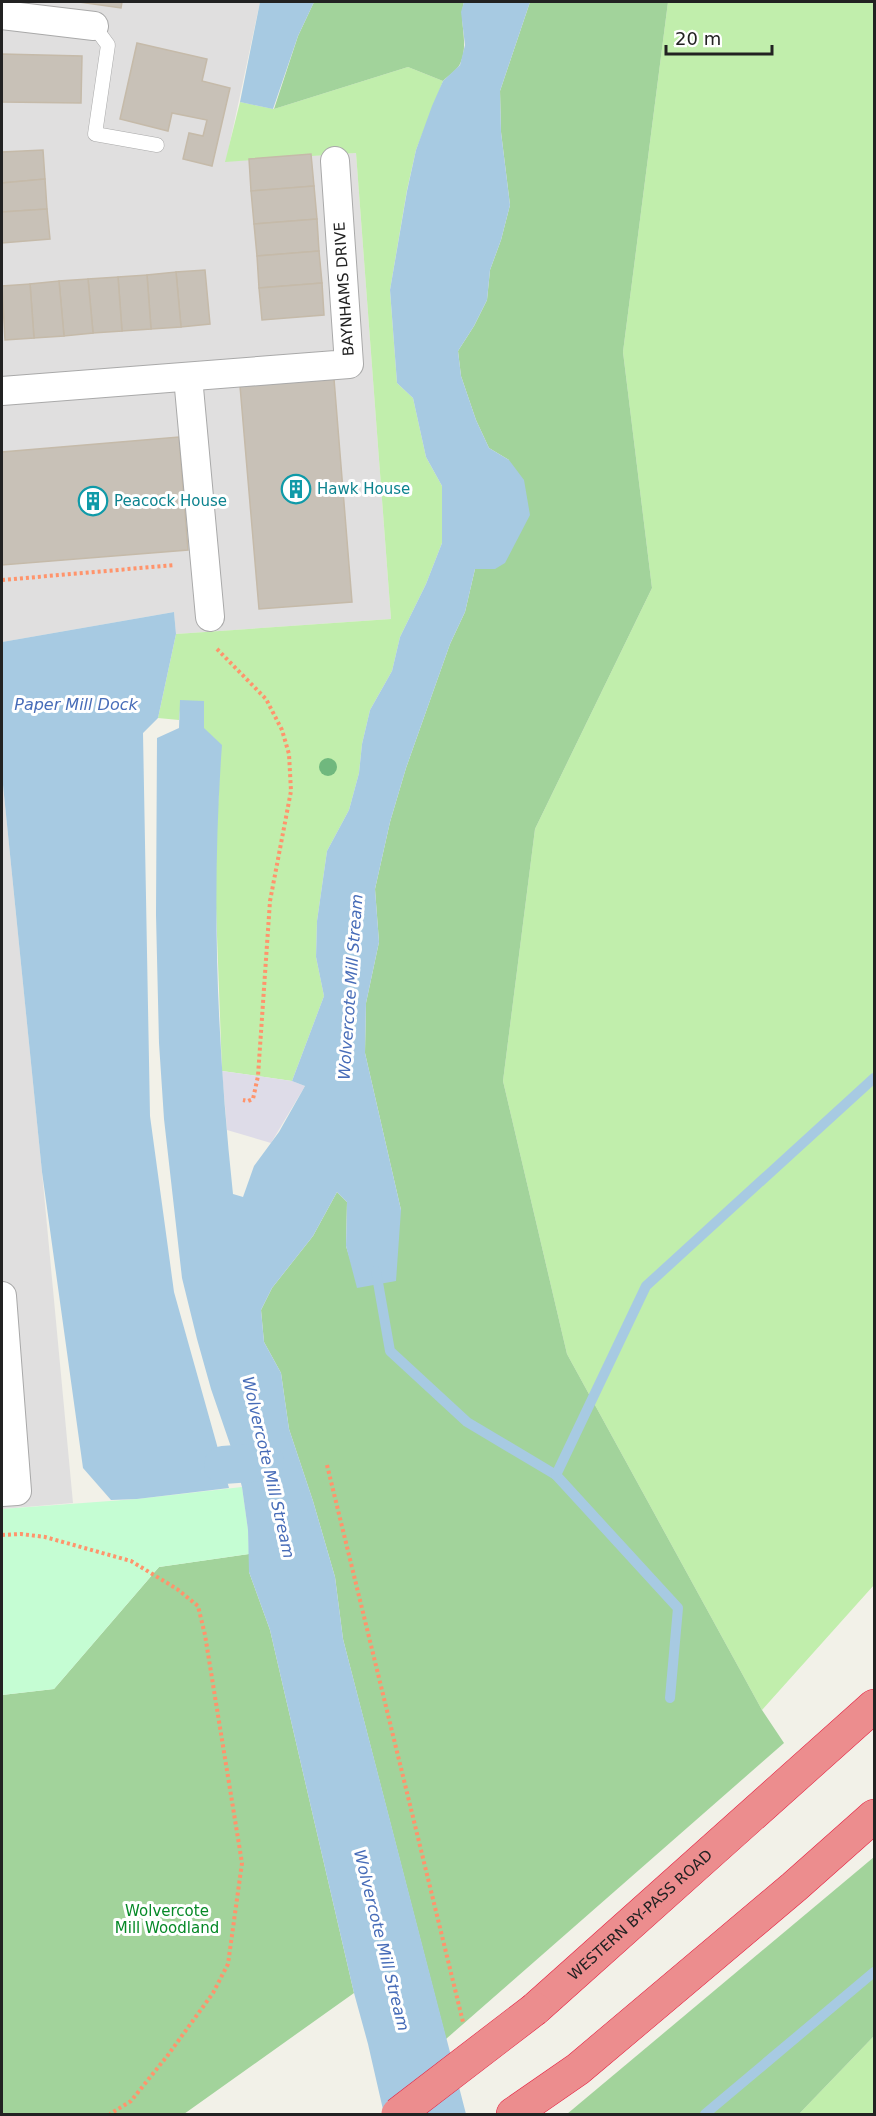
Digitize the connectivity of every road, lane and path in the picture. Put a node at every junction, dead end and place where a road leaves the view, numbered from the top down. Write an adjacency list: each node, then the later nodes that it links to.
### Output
1 (2, 15): 2 (street)
2 (94, 26): 3 (lane)
3 (157, 145)
4 (335, 161): 5 (street, BAYNHAMS DRIVE)
5 (188, 377): 6 (street, BAYNHAMS DRIVE); 7 (street)
6 (2, 391)
7 (205, 561): 8 (path); 9 (street)
8 (2, 580)
9 (210, 617): 10 (path)
10 (243, 1100)
11 (2, 1296): 13 (street)
12 (327, 1465): 17 (path)
13 (2, 1492)
14 (2, 1535): 18 (path)
15 (874, 1706): 19 (highway, WESTERN BY-PASS ROAD, bridge)
16 (874, 1816): 20 (highway)
17 (464, 2022)
18 (110, 2115)
19 (398, 2115)
20 (513, 2115)

